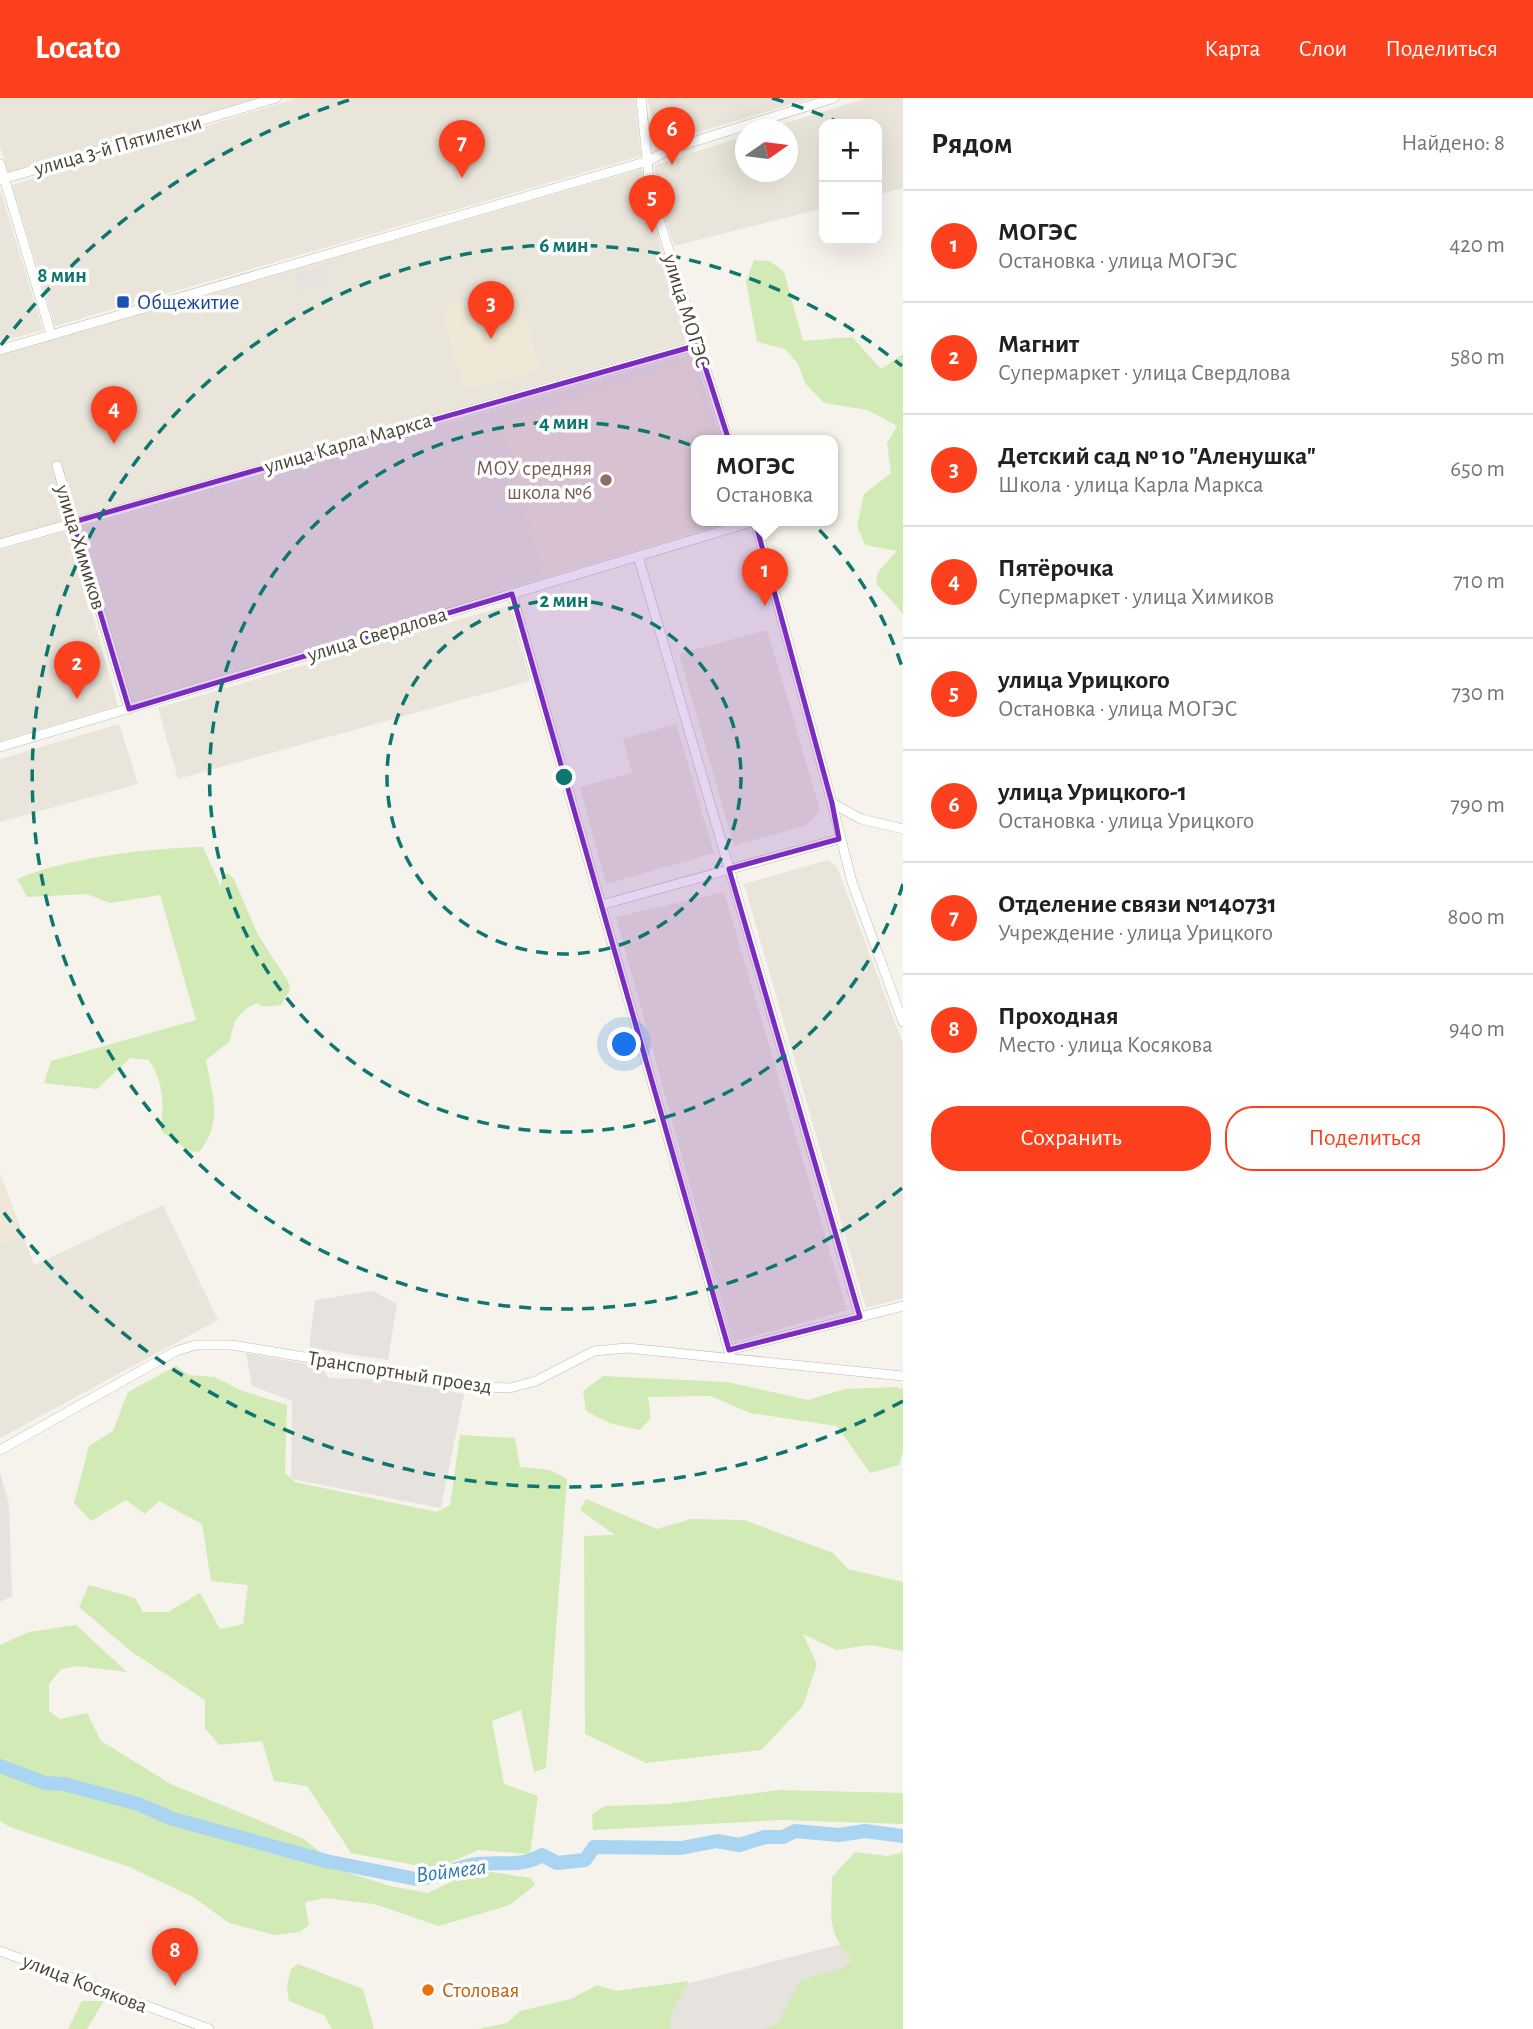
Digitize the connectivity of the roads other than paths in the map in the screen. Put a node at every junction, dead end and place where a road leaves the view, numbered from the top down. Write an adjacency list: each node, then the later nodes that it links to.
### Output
1 (276, 98): 6 (street, улица 3-й Пятилетки)
2 (641, 98): 4 (street, улица МОГЭС)
3 (835, 98): 4 (street)
4 (648, 161): 7 (street); 8 (street, улица МОГЭС)
5 (0, 164): 6 (street)
6 (2, 179): 7 (street)
7 (51, 334): 9 (street)
8 (698, 345): 10 (street, улица МОГЭС); 12 (street, улица Карла Маркса)
9 (0, 350)
10 (726, 435)
11 (57, 466): 12 (street, улица Химиков)
12 (74, 522): 15 (street, улица Карла Маркса); 18 (street, улица Химиков)
13 (738, 526): 16 (street, улица Свердлова)
14 (756, 526): 20 (street)
15 (0, 544)
16 (638, 556): 17 (street, улица Свердлова); 23 (street)
17 (512, 594): 18 (street, улица Свердлова); 24 (street)
18 (129, 709): 19 (street, улица Свердлова)
19 (0, 747)
20 (832, 803): 21 (street); 22 (street)
21 (903, 829)
22 (839, 839): 23 (street); 25 (street)
23 (729, 869): 24 (street); 27 (street)
24 (601, 905): 28 (street)
25 (903, 1021)
26 (903, 1306): 27 (street)
27 (860, 1317): 28 (street)
28 (730, 1354): 29 (street, Транспортный проезд); 30 (street, Транспортный проезд)
29 (903, 1376)
30 (0, 1450)
31 (0, 1951): 32 (street, улица Косякова)
32 (209, 2029)

